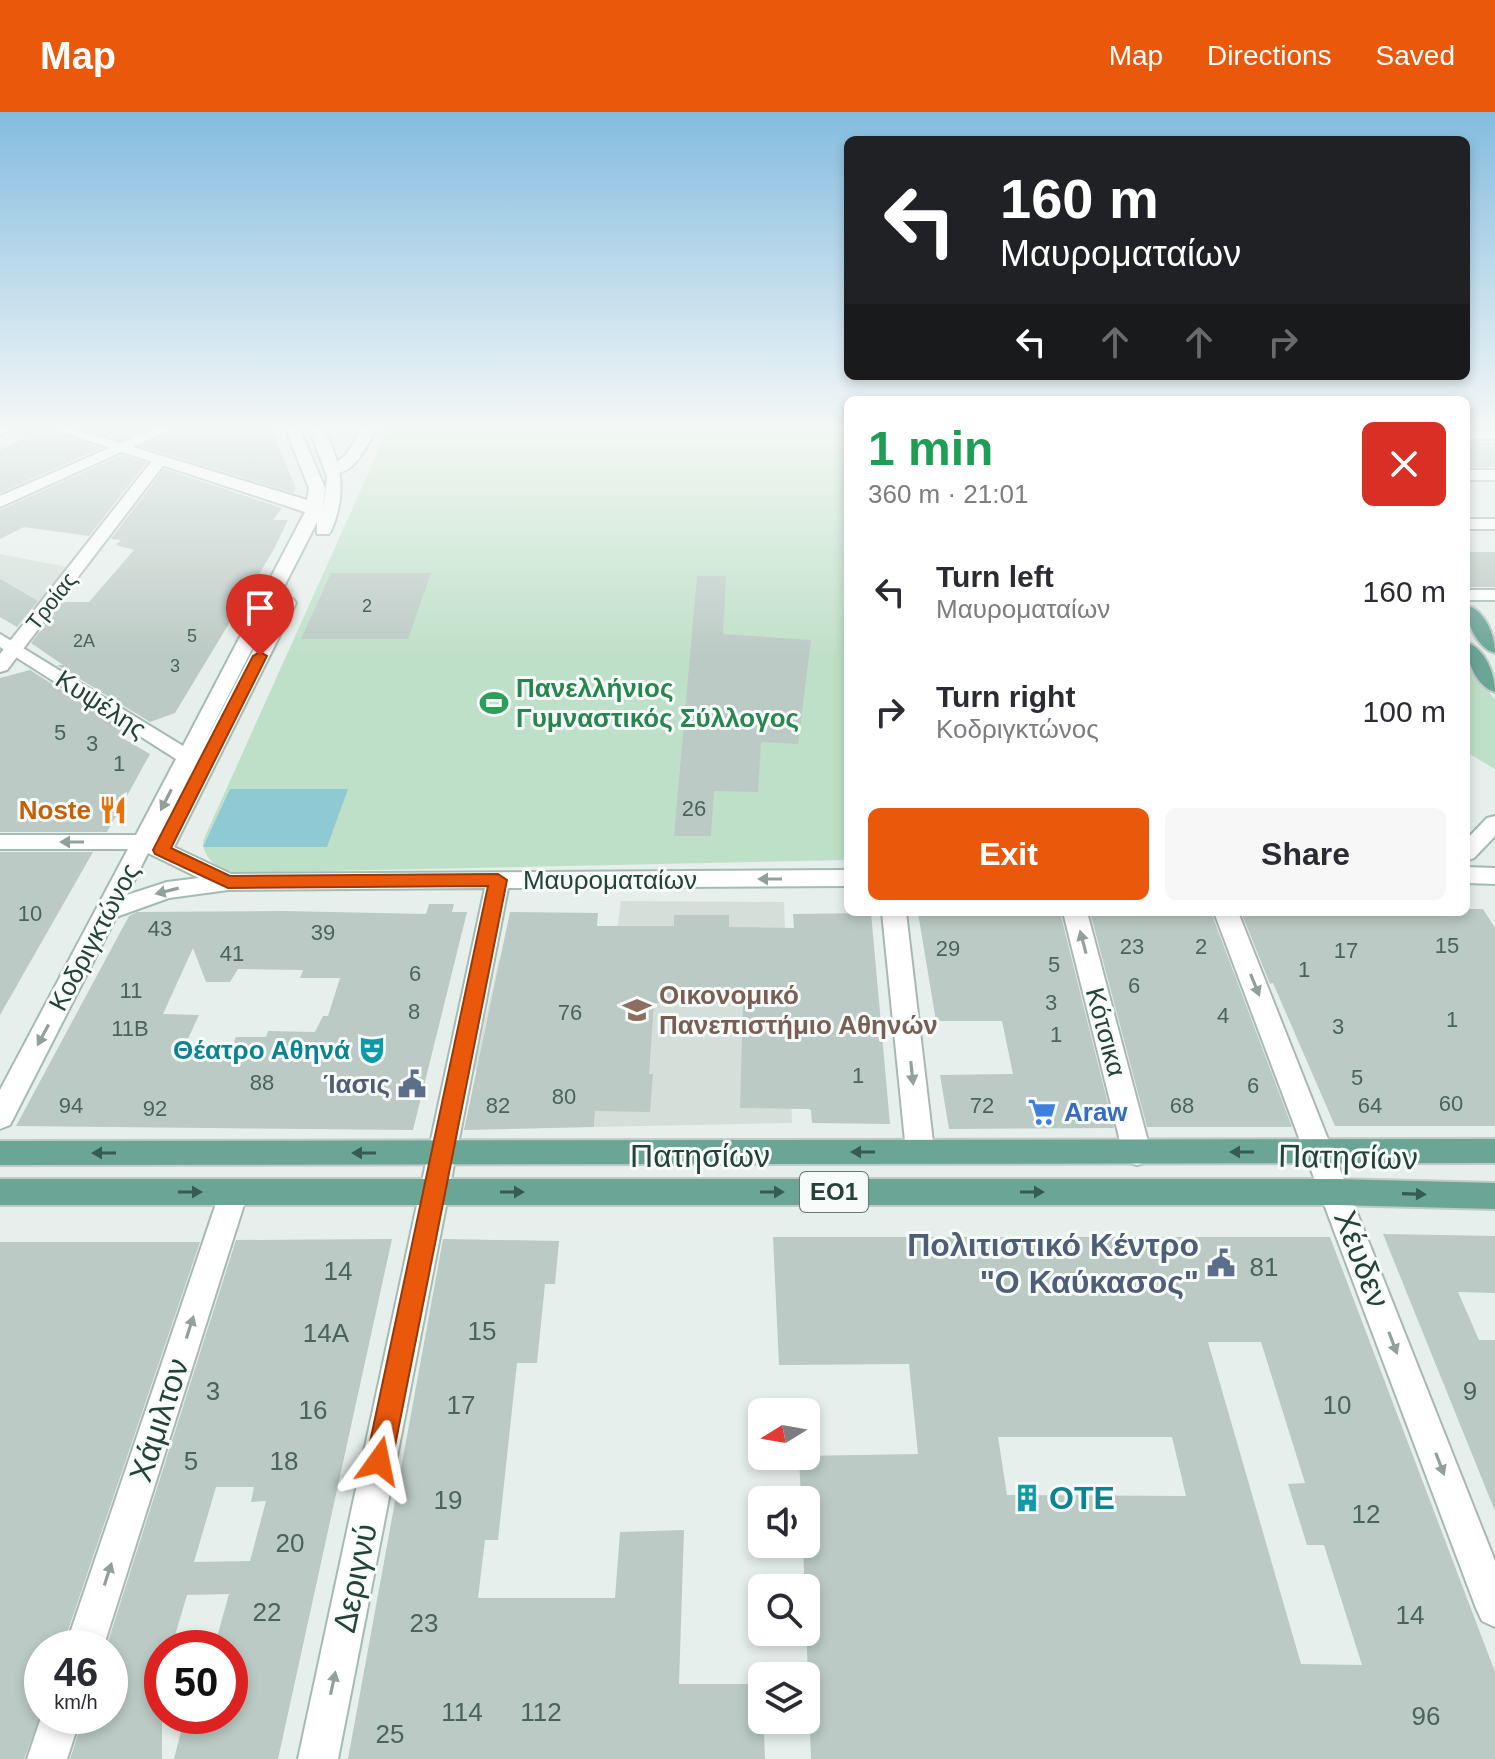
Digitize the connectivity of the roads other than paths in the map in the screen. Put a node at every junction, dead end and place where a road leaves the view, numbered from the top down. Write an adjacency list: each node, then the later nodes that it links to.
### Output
1 (125, 502): 11 (street, Τροίας)
2 (278, 502): 5 (street)
3 (318, 502): 5 (street)
4 (328, 502): 5 (street, Κοδριγκτώνος)
5 (320, 517): 16 (street, Κοδριγκτώνος)
6 (1470, 524): 7 (street)
7 (1495, 524)
8 (1470, 595): 9 (street)
9 (1495, 595)
10 (1470, 615): 12 (main road)
11 (7, 644): 14 (street, Τροίας); 16 (street, Κυψέλης)
12 (1495, 647)
13 (1470, 653): 15 (main road)
14 (0, 666)
15 (1495, 686)
16 (196, 762): 19 (street, Κοδριγκτώνος)
17 (1495, 823): 20 (street)
18 (0, 842): 19 (street, one-way to 18)
19 (153, 846): 25 (street, Μαυροματαίων); 26 (street, Κοδριγκτώνος)
20 (1470, 849)
21 (1470, 875): 22 (street)
22 (1495, 876)
23 (844, 878): 24 (street, Μαυροματαίων, one-way to 24)
24 (498, 880): 25 (street, Μαυροματαίων); 35 (street, Δεριγνύ)
25 (228, 882): 26 (street, Μαυροματαίων, one-way to 26)
26 (108, 911): 30 (street, Κοδριγκτώνος, one-way to 30)
27 (894, 916): 31 (street, one-way to 31)
28 (1076, 916): 36 (street, Κότσικα, one-way to 28)
29 (1228, 916): 33 (street, Χέυδεν, one-way to 33)
30 (0, 1117)
31 (920, 1151): 35 (main road, Πατησίων / ΕΟ1, one-way to 35); 36 (main road, Πατησίων / ΕΟ1)
32 (1495, 1151): 33 (main road, Πατησίων / ΕΟ1)
33 (1320, 1152): 36 (main road, Πατησίων / ΕΟ1, one-way to 36); 40 (street, Χέυδεν)
34 (0, 1153): 35 (main road, Πατησίων / ΕΟ1, one-way to 34)
35 (442, 1153): 39 (street, Δεριγνύ)
36 (1137, 1153)
37 (0, 1192): 38 (main road, Πατησίων / ΕΟ1, one-way to 38)
38 (234, 1192): 39 (main road, Πατησίων / ΕΟ1); 43 (street, Χάμιλτον, one-way to 38)
39 (434, 1192): 40 (main road, Πατησίων / ΕΟ1, one-way to 40); 46 (street, Δεριγνύ, one-way to 39)
40 (1336, 1192): 41 (main road, Πατησίων / ΕΟ1, one-way to 41); 42 (street, Χέυδεν, one-way to 42)
41 (1495, 1196)
42 (1495, 1608)
43 (90, 1630)
44 (55, 1734): 45 (street)
45 (47, 1759)
46 (318, 1759)

